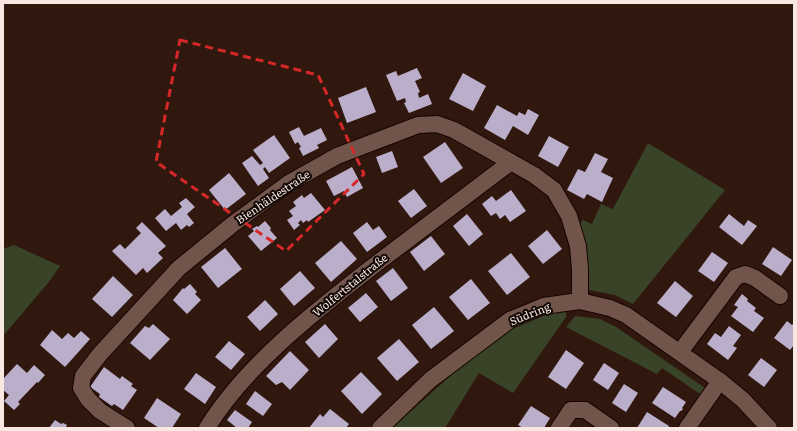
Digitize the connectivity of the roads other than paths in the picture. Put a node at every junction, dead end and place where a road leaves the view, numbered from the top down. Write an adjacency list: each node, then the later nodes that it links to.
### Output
1 (511, 162): 3 (street, Bienhäldestraße); 6 (street, Bienhäldestraße); 7 (street, Wolfertstalstraße)
2 (780, 296): 4 (street)
3 (580, 301): 4 (street, Südring); 8 (street, Südring)
4 (680, 352): 5 (street, Südring)
5 (720, 381): 11 (street); 12 (street, Südring)
6 (127, 428)
7 (207, 428)
8 (380, 428)
9 (559, 428): 10 (street)
10 (611, 428)
11 (687, 428)
12 (769, 428)

